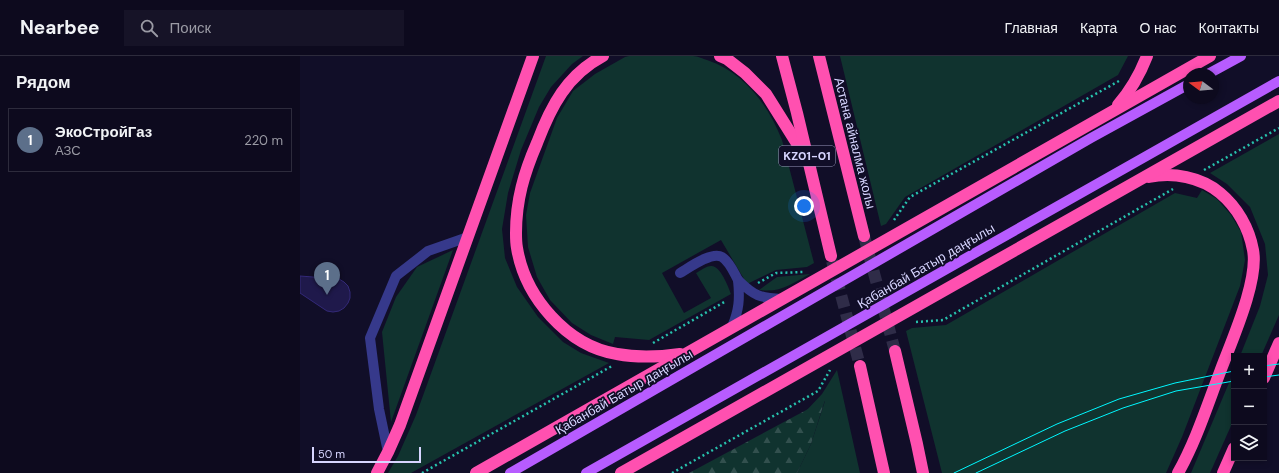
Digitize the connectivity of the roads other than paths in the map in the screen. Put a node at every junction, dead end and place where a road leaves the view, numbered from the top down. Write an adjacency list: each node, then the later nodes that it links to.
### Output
1 (533, 56): 18 (highway)
2 (603, 56): 27 (highway)
3 (720, 56): 16 (highway)
4 (782, 56): 16 (highway, KZ01-01)
5 (819, 56): 14 (highway, Астана айналма жолы / KZ01-01)
6 (824, 56): 14 (highway)
7 (1147, 56): 15 (highway)
8 (1210, 56): 15 (highway)
9 (1241, 56): 10 (main road)
10 (1219, 68)
11 (1279, 81): 36 (main road, Қабанбай Батыр даңғылы)
12 (1183, 87): 35 (main road, Қабанбай Батыр даңғылы)
13 (1279, 101): 17 (highway)
14 (831, 104): 19 (highway, Астана айналма жолы / KZ01-01)
15 (1113, 111): 23 (highway)
16 (809, 163): 20 (highway, KZ01-01)
17 (1142, 179): 37 (highway); 41 (highway)
18 (468, 236): 31 (highway); 31 (lane)
19 (864, 236)
20 (831, 256)
21 (680, 273): 22 (lane)
22 (743, 292): 23 (lane); 24 (lane)
23 (782, 299): 24 (highway)
24 (732, 327): 27 (highway)
25 (1279, 343): 29 (highway)
26 (895, 351): 30 (highway)
27 (687, 353): 34 (highway)
28 (860, 366): 38 (highway)
29 (1267, 371)
30 (913, 429): 39 (highway); 40 (highway)
31 (388, 452): 33 (highway)
32 (1231, 455): 42 (highway)
33 (377, 473)
34 (476, 473)
35 (510, 473)
36 (586, 473)
37 (621, 473)
38 (884, 473)
39 (923, 473)
40 (930, 473)
41 (1178, 473)
42 (1223, 473)

